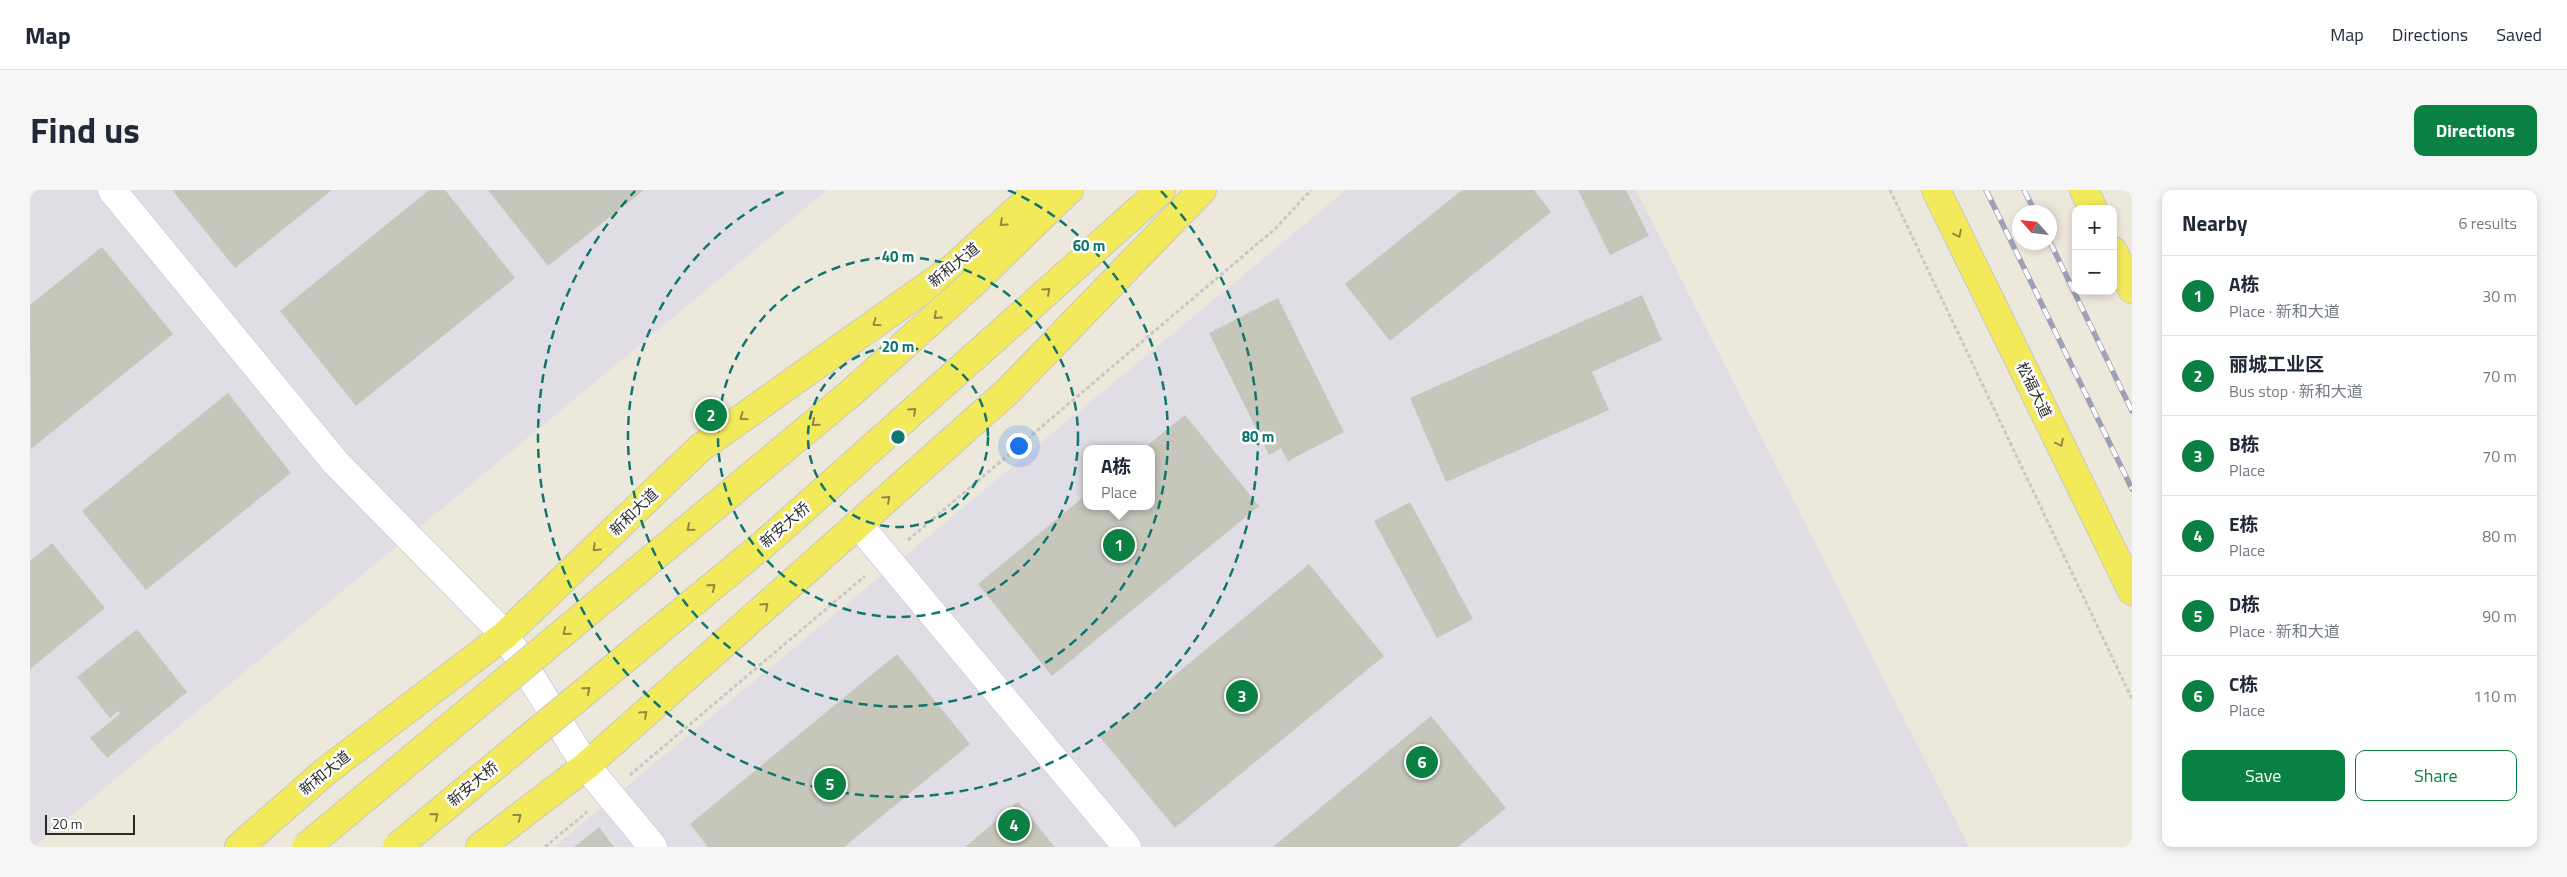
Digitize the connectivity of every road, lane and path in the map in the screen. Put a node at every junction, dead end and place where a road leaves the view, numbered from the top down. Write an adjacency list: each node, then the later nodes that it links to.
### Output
1 (112, 190): 16 (lane)
2 (1039, 190): 16 (main road, 新和大道, one-way to 16)
3 (1069, 190): 21 (main road, one-way to 21, bridge)
4 (1161, 190): 22 (main road, 新安大桥, one-way to 4, bridge)
5 (1202, 190): 13 (main road, one-way to 5)
6 (1311, 190): 14 (path)
7 (1890, 190): 17 (path)
8 (1936, 190): 15 (main road, 松福大道, one-way to 15)
9 (2084, 190): 10 (main road)
10 (2091, 205)
11 (2117, 258): 12 (main road)
12 (2132, 289)
13 (858, 524): 14 (lane); 18 (main road, one-way to 13)
14 (886, 558): 19 (path); 26 (lane)
15 (2132, 591)
16 (505, 635): 18 (lane); 20 (main road, 新和大道)
17 (2132, 699)
18 (586, 766): 19 (lane); 23 (main road, one-way to 18)
19 (608, 794): 24 (path); 25 (lane)
20 (239, 847)
21 (306, 847)
22 (397, 847)
23 (480, 847)
24 (545, 847)
25 (653, 847)
26 (1127, 847)

